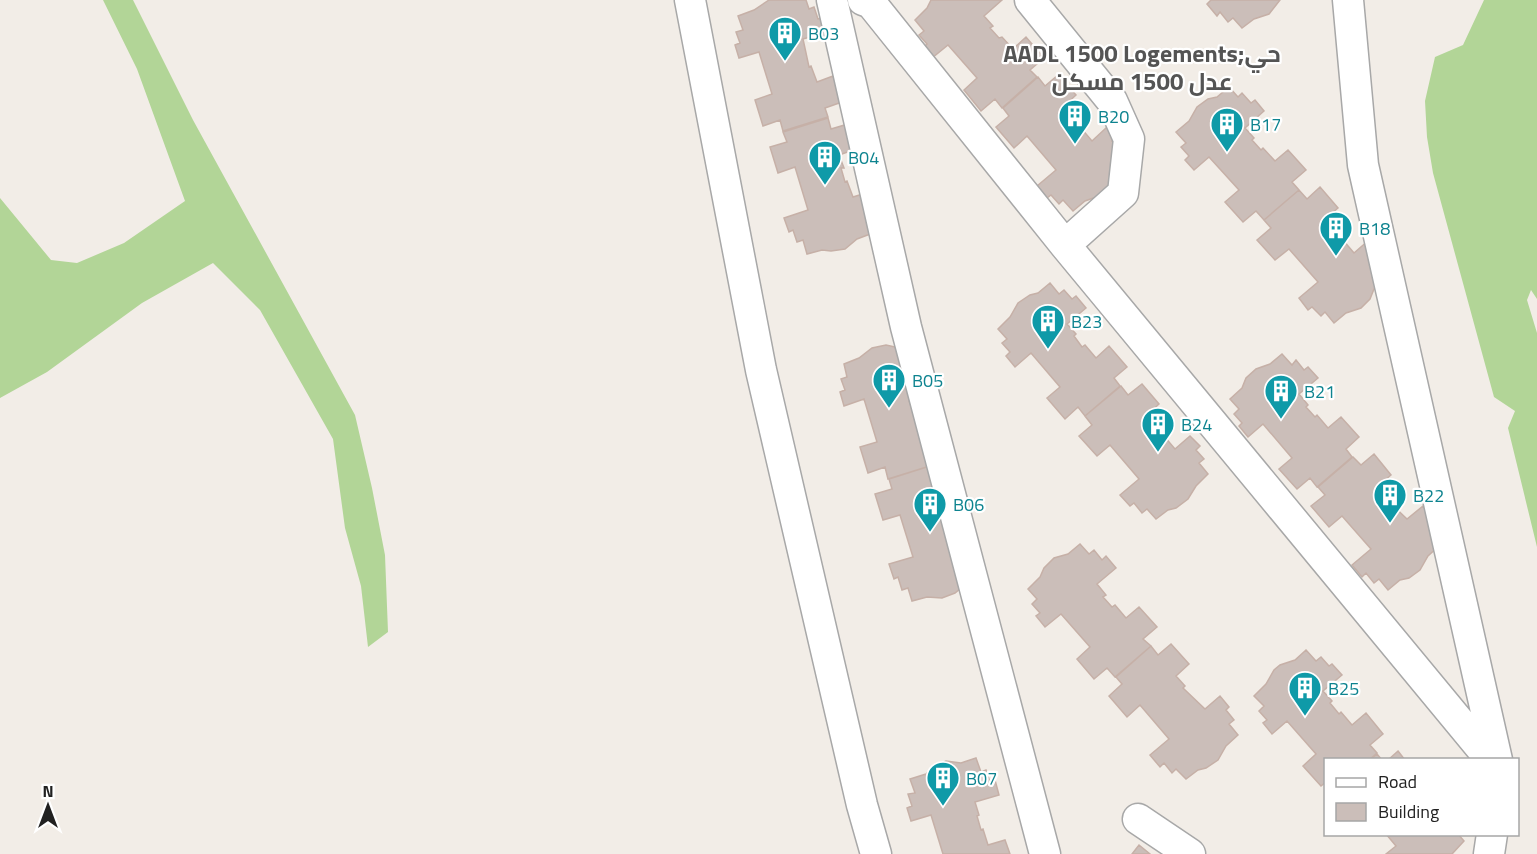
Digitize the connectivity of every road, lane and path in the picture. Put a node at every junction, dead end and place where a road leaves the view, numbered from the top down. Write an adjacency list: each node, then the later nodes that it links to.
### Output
1 (690, 0): 11 (street)
2 (832, 0): 12 (street)
3 (863, 0): 6 (street)
4 (1030, 0): 6 (street)
5 (1348, 0): 8 (street)
6 (1065, 245): 7 (street)
7 (1490, 758)
8 (1497, 758)
9 (1138, 819): 13 (street)
10 (1492, 836): 14 (street)
11 (876, 854)
12 (1045, 854)
13 (1190, 854)
14 (1489, 854)

